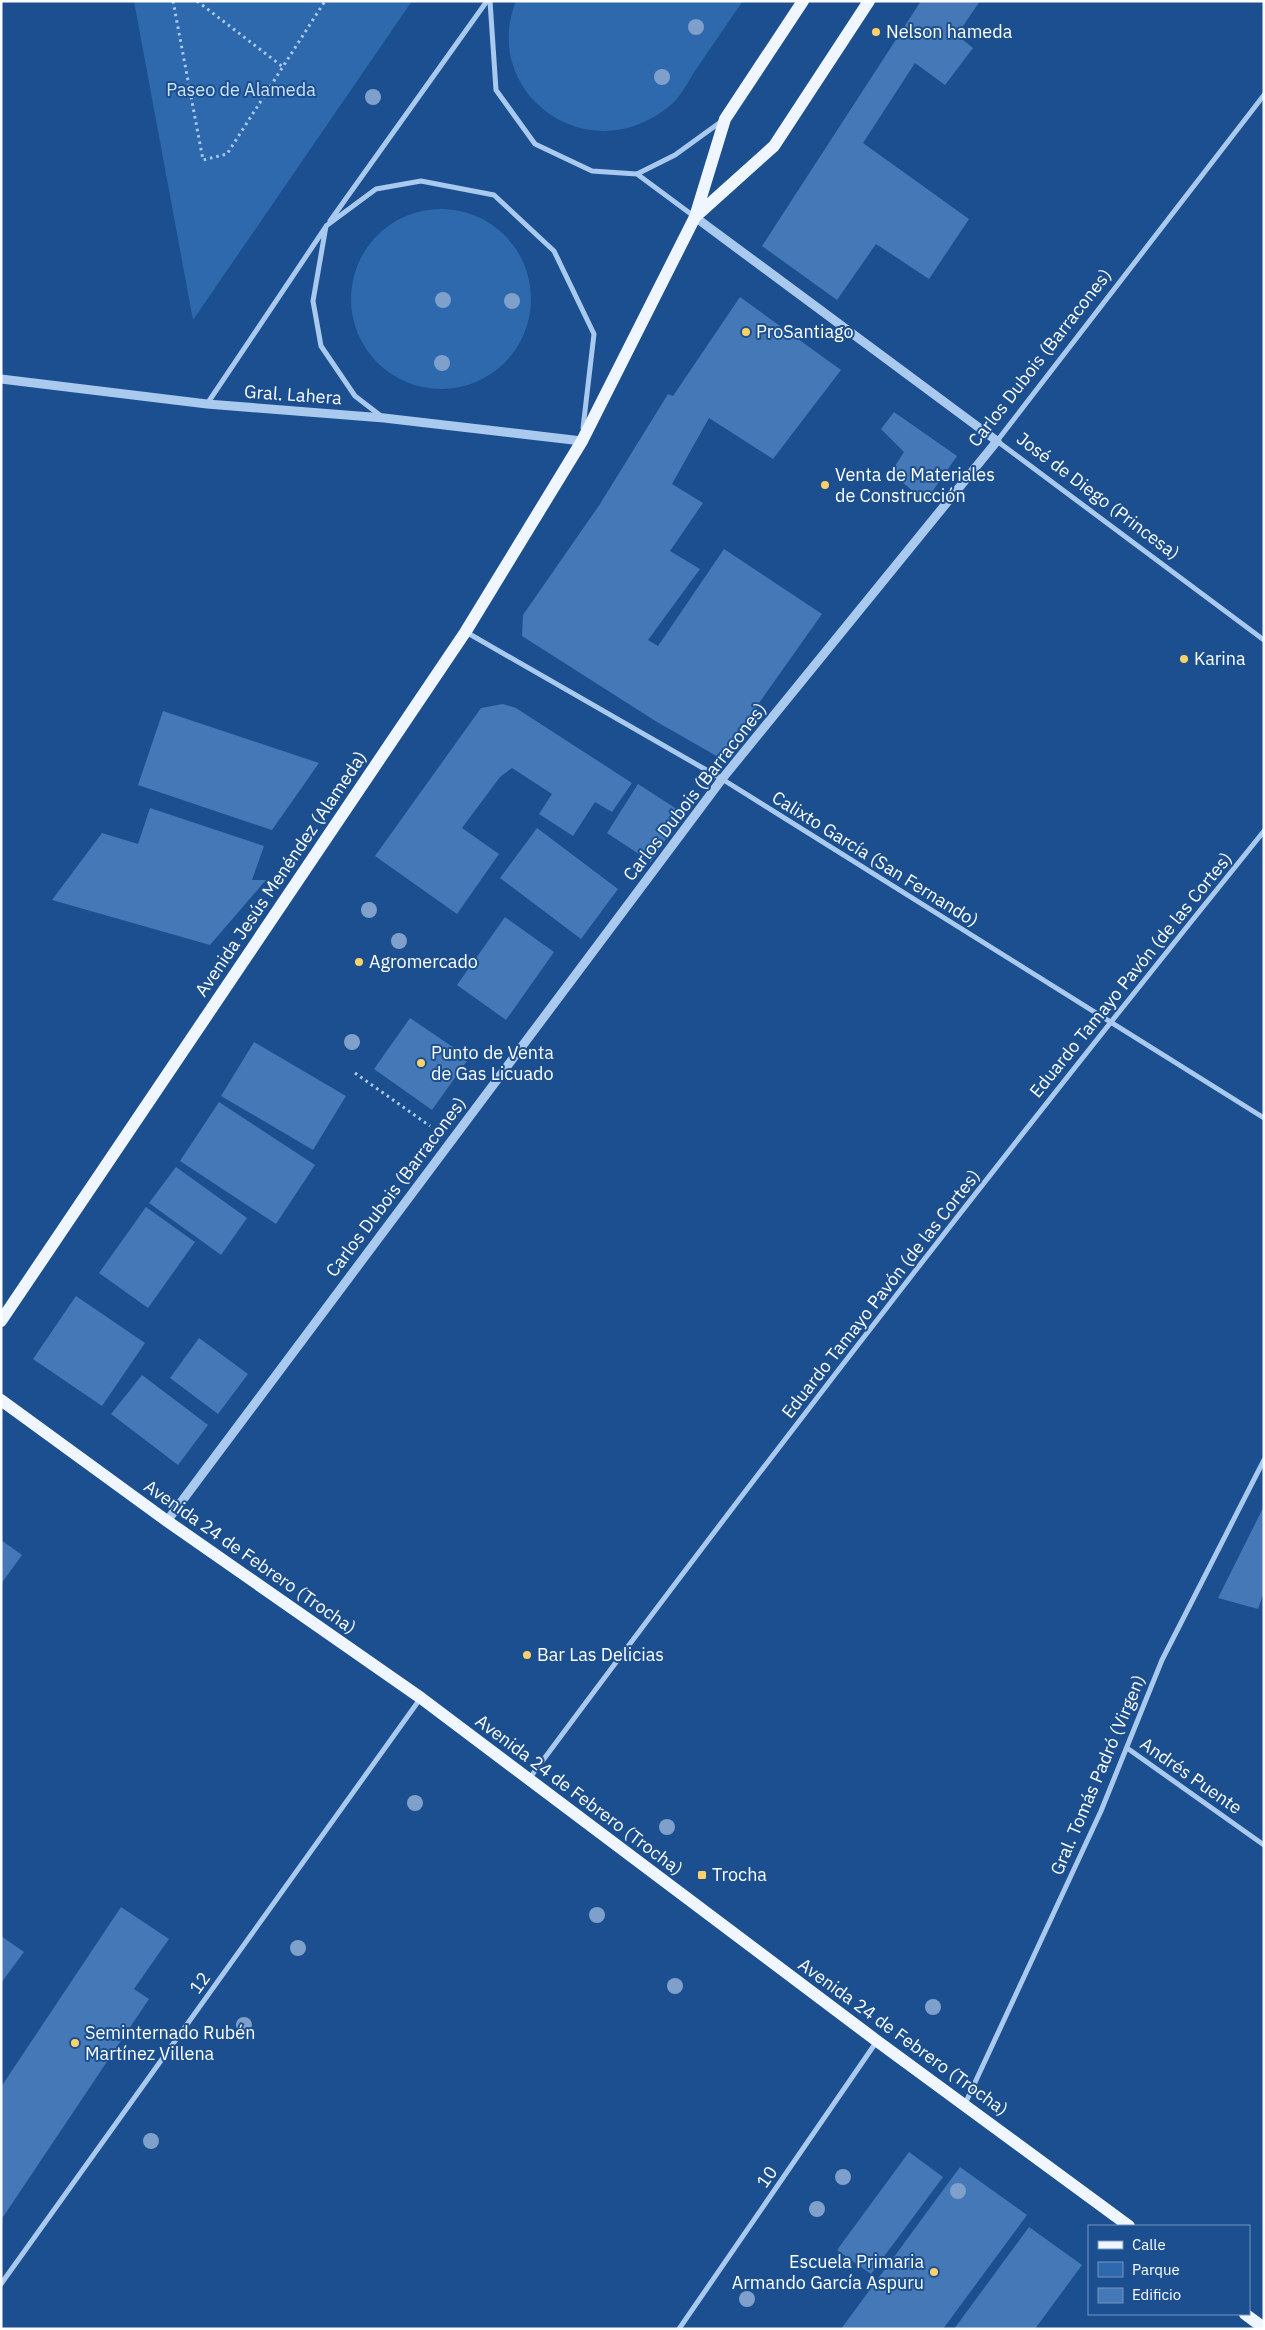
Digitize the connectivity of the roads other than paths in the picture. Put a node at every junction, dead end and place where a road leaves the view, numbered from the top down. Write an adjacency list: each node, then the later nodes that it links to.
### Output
1 (488, 1): 6 (street, Avenida Jesús Menéndez (Alameda)); 8 (street, Avenida Jesús Menéndez (Alameda))
2 (803, 1): 5 (main road, Avenida Jesús Menéndez (Alameda))
3 (869, 1): 7 (main road, Avenida Jesús Menéndez (Alameda))
4 (1264, 95): 13 (street, Carlos Dubois (Barracones))
5 (725, 119): 6 (street, Avenida Jesús Menéndez (Alameda)); 7 (main road, Avenida Jesús Menéndez (Alameda))
6 (637, 174): 7 (street)
7 (695, 218): 12 (main road, Avenida Jesús Menéndez (Alameda)); 13 (street, José de Diego (Princesa))
8 (326, 226): 10 (street, Avenida Jesús Menéndez (Alameda)); 11 (street, Avenida Jesús Menéndez (Alameda)); 12 (street, Avenida Jesús Menéndez (Alameda))
9 (1, 380): 10 (street, Gral. Lahera)
10 (207, 404): 11 (street, Gral. Lahera)
11 (384, 418): 12 (street, Gral. Lahera)
12 (582, 441): 14 (main road, Avenida Jesús Menéndez (Alameda))
13 (997, 441): 15 (street, José de Diego (Princesa)); 16 (street, Carlos Dubois (Barracones))
14 (466, 631): 16 (street, Calixto García (San Fernando)); 20 (main road, Avenida Jesús Menéndez (Alameda))
15 (1264, 640)
16 (722, 779): 18 (street, Calixto García (San Fernando)); 23 (street, Carlos Dubois (Barracones))
17 (1264, 831): 18 (street, Eduardo Tamayo Pavón (de las Cortes))
18 (1109, 1022): 19 (street, Calixto García (San Fernando)); 26 (street, Eduardo Tamayo Pavón (de las Cortes))
19 (1264, 1118)
20 (1, 1321)
21 (1, 1400): 23 (main road, Avenida 24 de Febrero (Trocha))
22 (1264, 1460): 25 (street, Gral. Tomás Padró (Virgen))
23 (167, 1522): 24 (main road, Avenida 24 de Febrero (Trocha))
24 (421, 1698): 26 (main road, Avenida 24 de Febrero (Trocha)); 31 (street, 12)
25 (1127, 1748): 27 (street, Andrés Puente); 29 (street, Gral. Tomás Padró (Virgen))
26 (528, 1780): 28 (main road, Avenida 24 de Febrero (Trocha))
27 (1264, 1844)
28 (877, 2041): 29 (main road, Avenida 24 de Febrero (Trocha)); 34 (street, 10)
29 (965, 2104): 30 (main road, Avenida 24 de Febrero (Trocha))
30 (1127, 2225)
31 (1, 2284)
32 (1246, 2315): 33 (main road)
33 (1264, 2328)
34 (679, 2329)

